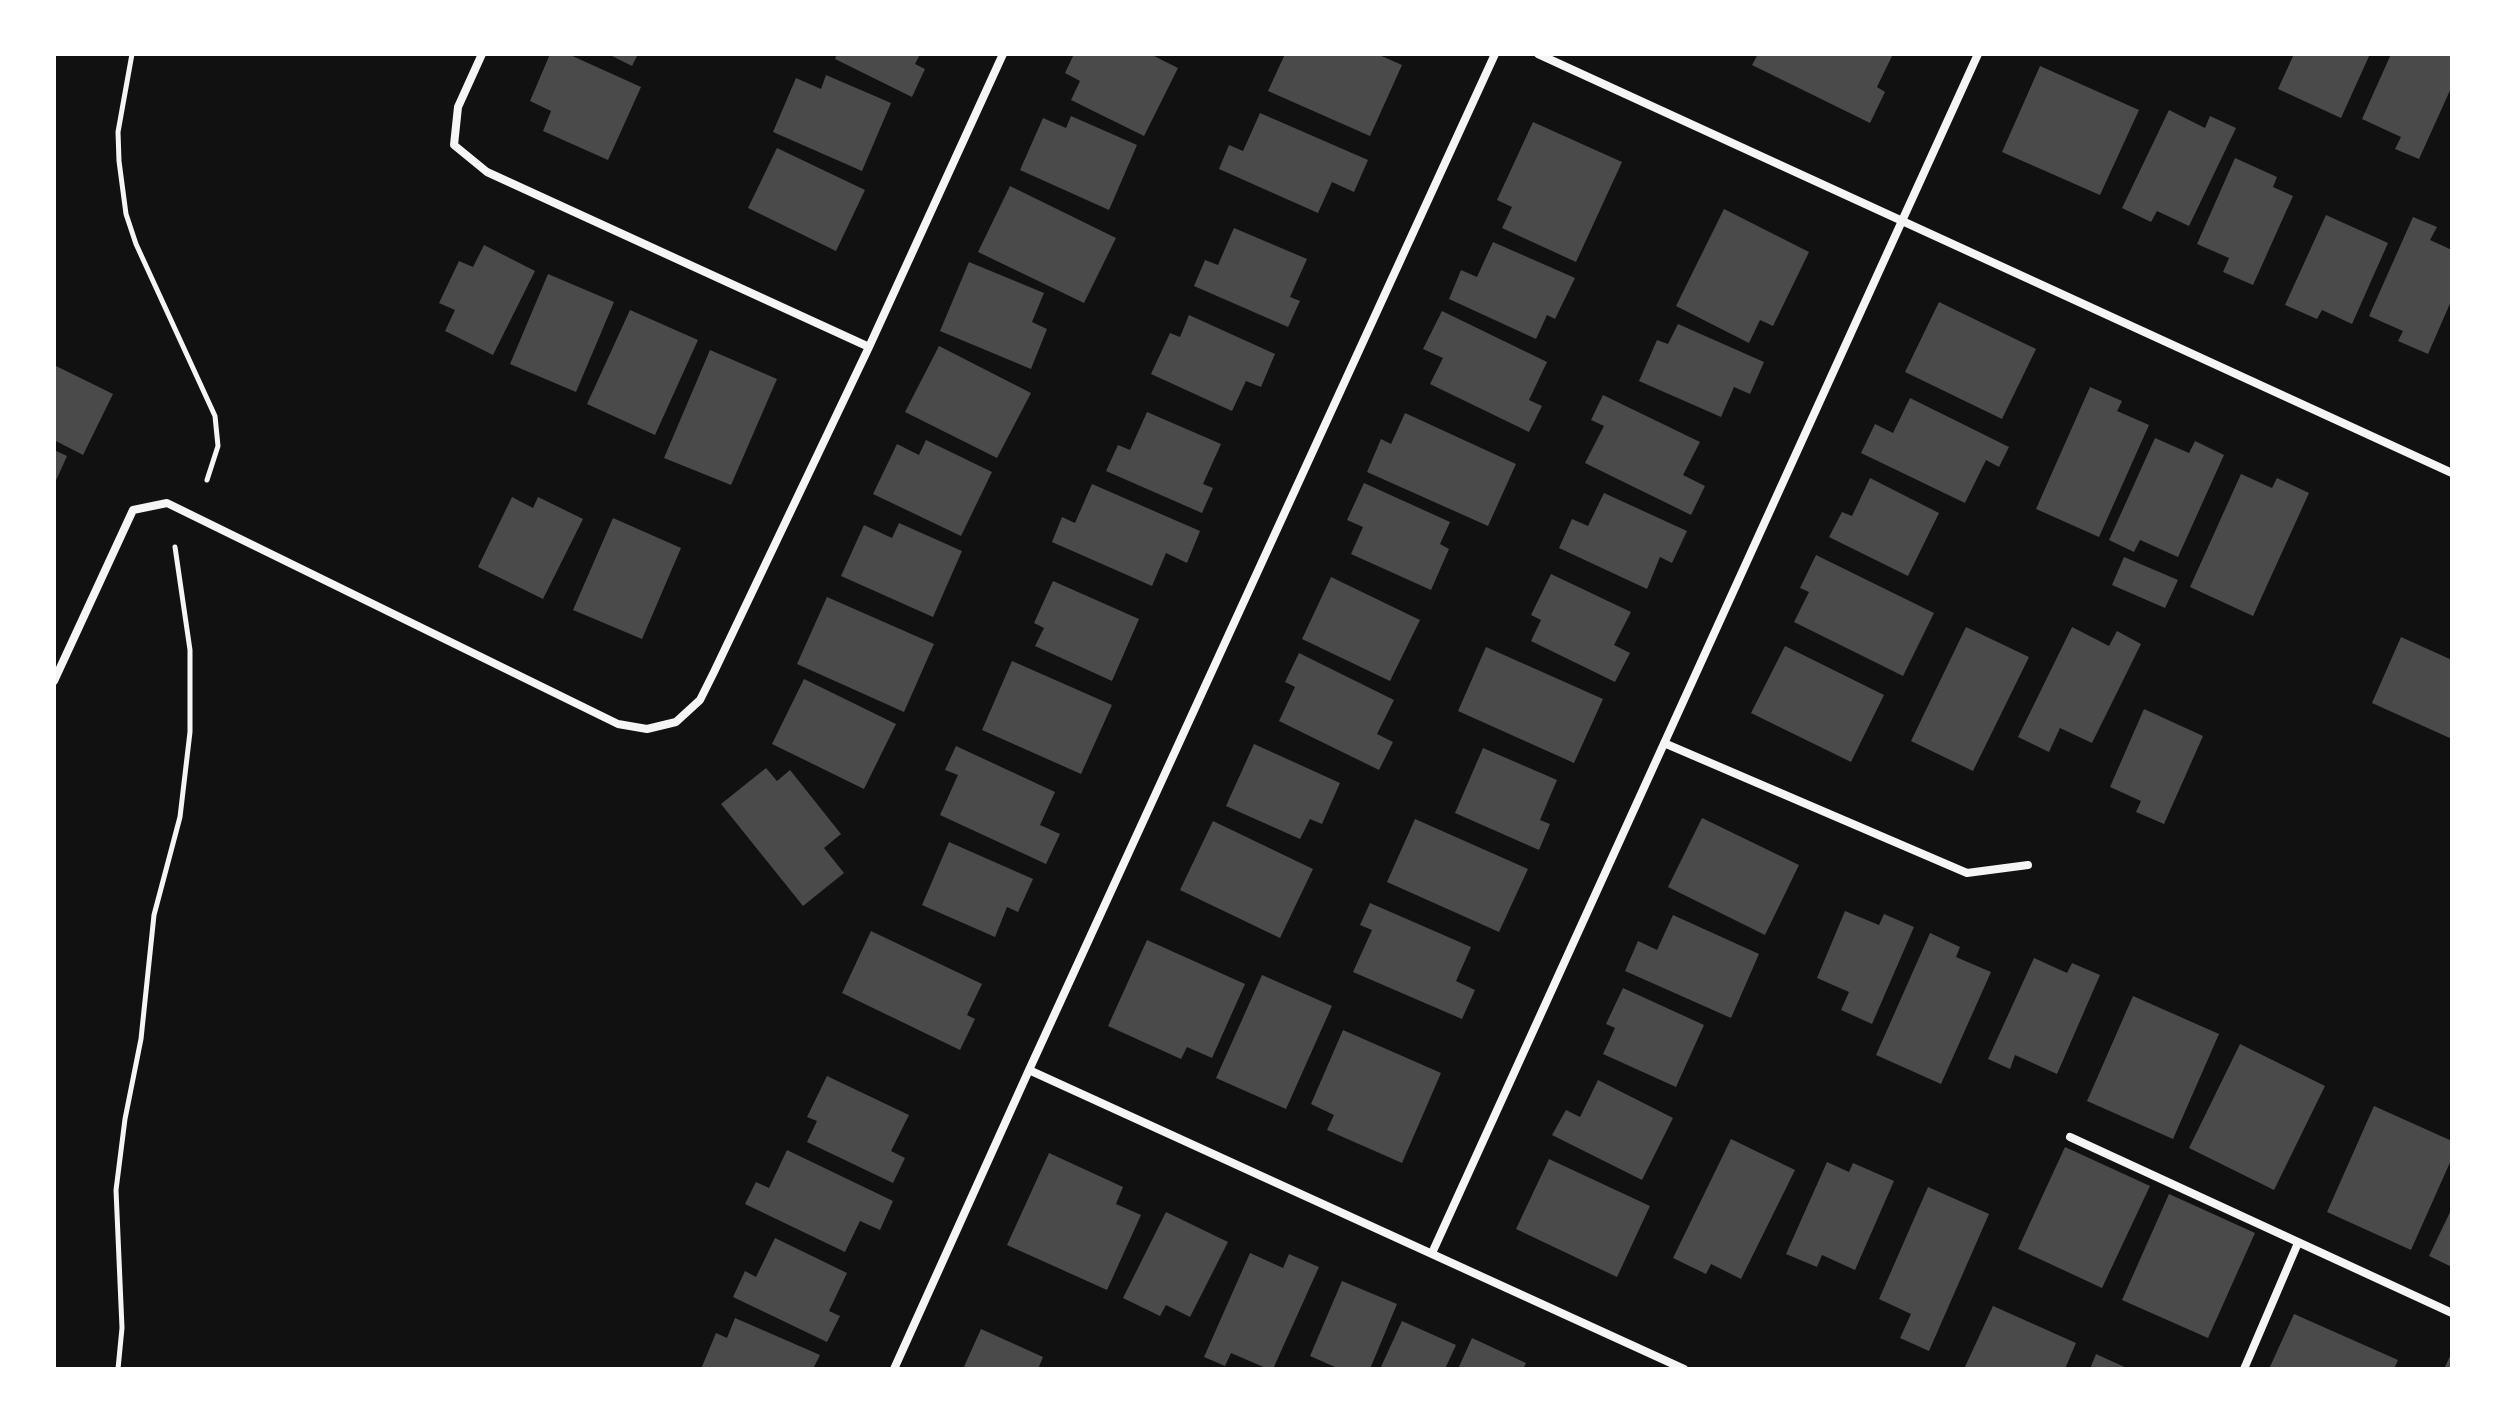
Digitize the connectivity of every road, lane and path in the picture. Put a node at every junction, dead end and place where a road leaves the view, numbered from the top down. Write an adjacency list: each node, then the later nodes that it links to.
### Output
1 (132, 54): 10 (path)
2 (482, 54): 8 (street)
3 (1003, 54): 8 (street)
4 (1495, 54): 15 (street)
5 (1538, 54): 7 (street)
6 (1978, 54): 7 (street)
7 (1901, 220): 9 (street); 13 (street)
8 (869, 347): 12 (street)
9 (2452, 473)
10 (207, 480)
11 (175, 547): 20 (path)
12 (54, 681)
13 (1664, 743): 14 (street); 18 (street)
14 (2028, 865)
15 (1029, 1070): 18 (street); 21 (street)
16 (2070, 1137): 17 (street)
17 (2298, 1243): 19 (street); 23 (street)
18 (1432, 1253): 22 (street)
19 (2452, 1313)
20 (118, 1369)
21 (894, 1369)
22 (1684, 1369)
23 (2244, 1369)

